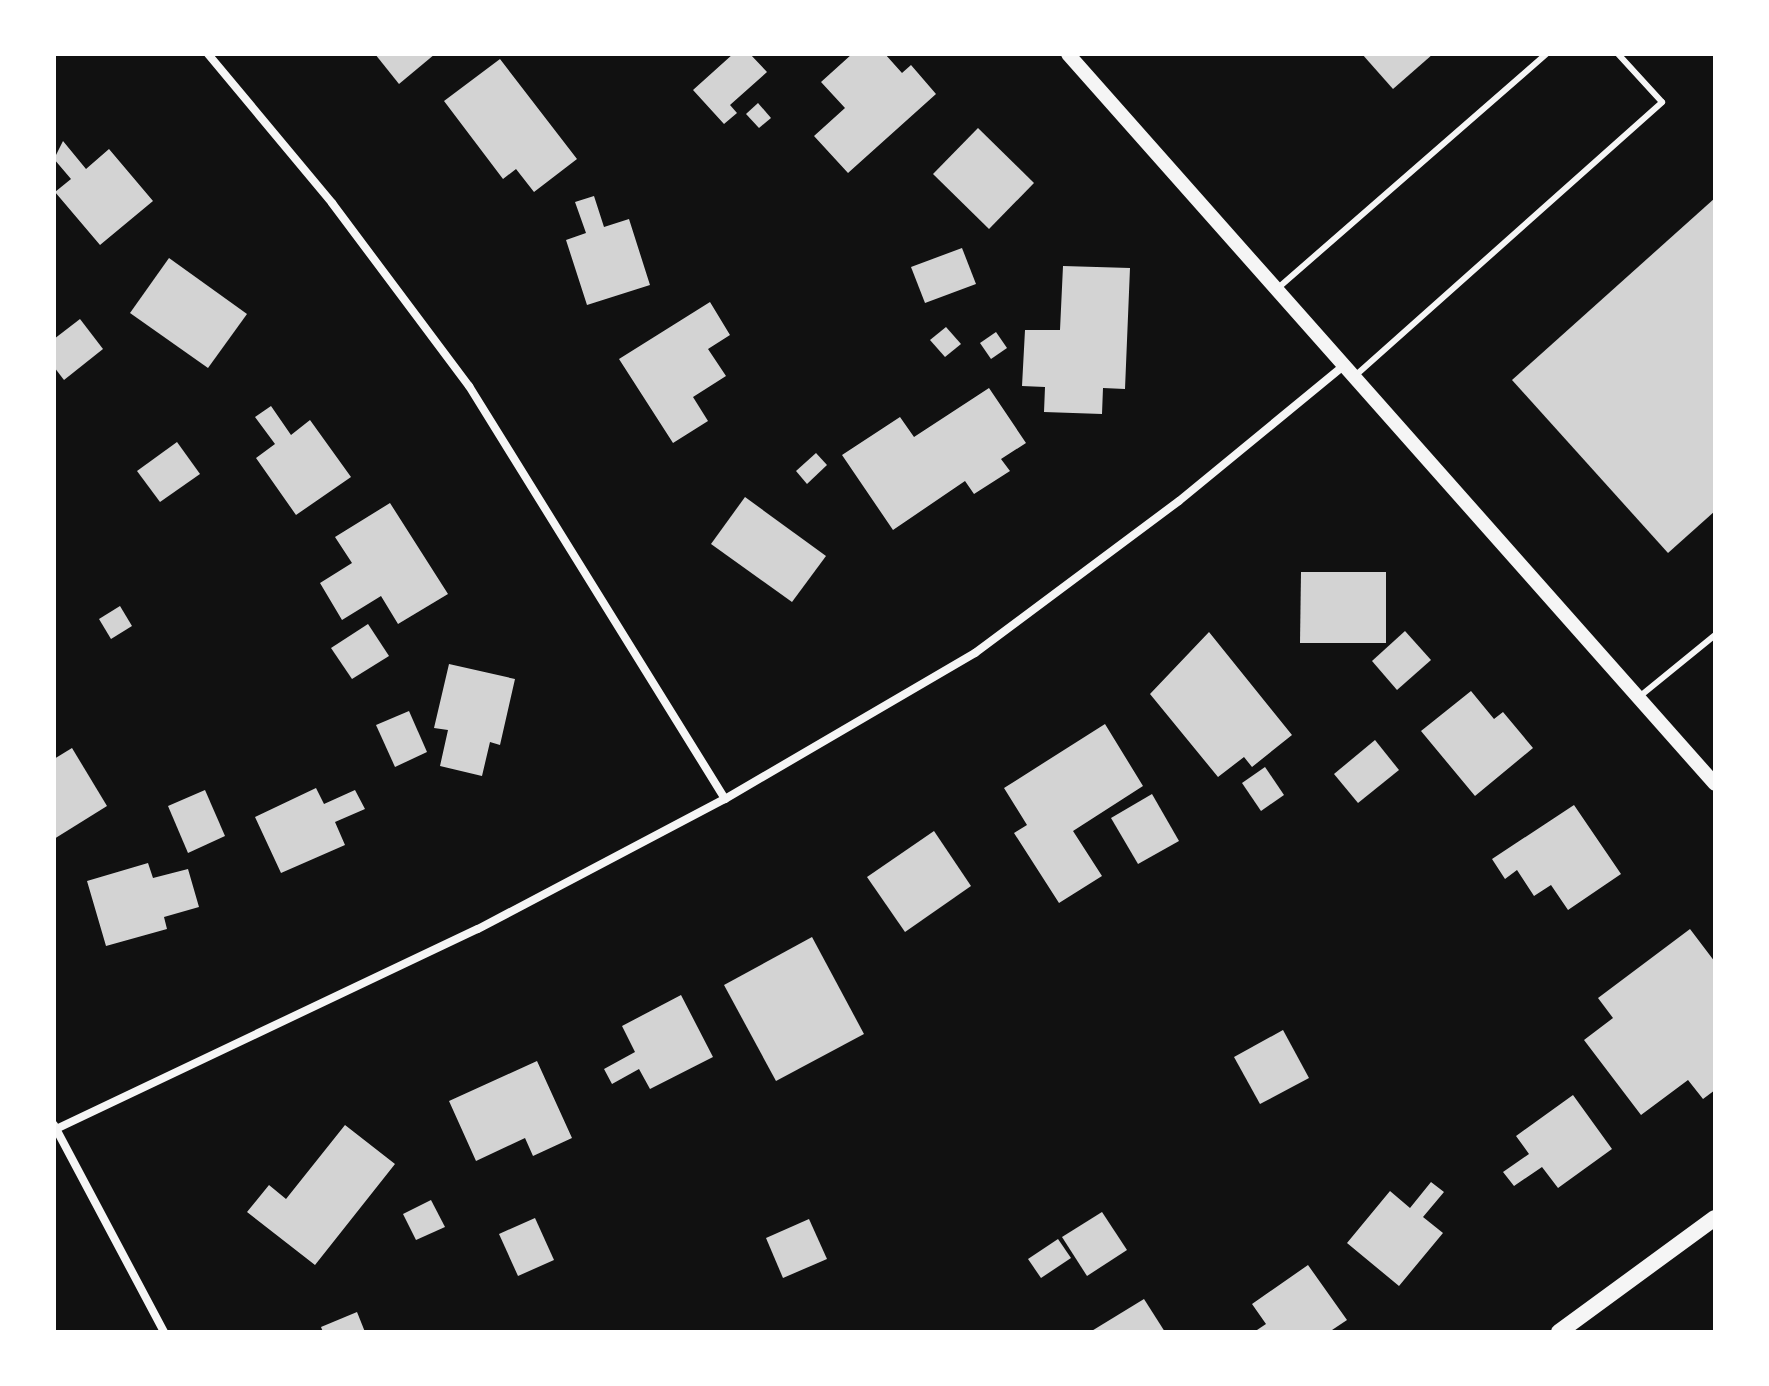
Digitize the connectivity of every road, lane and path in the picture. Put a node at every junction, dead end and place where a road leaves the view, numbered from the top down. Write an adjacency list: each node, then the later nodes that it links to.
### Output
1 (208, 54): 10 (street)
2 (1068, 54): 5 (street)
3 (1546, 54): 5 (lane)
4 (1618, 54): 6 (lane)
5 (1278, 288): 6 (street)
6 (1351, 369): 8 (street); 10 (street)
7 (1715, 635): 8 (lane)
8 (1639, 697): 9 (street)
9 (1715, 784)
10 (725, 799): 11 (street)
11 (55, 1128): 13 (street)
12 (1715, 1218): 14 (main road)
13 (164, 1332)
14 (1559, 1332)

